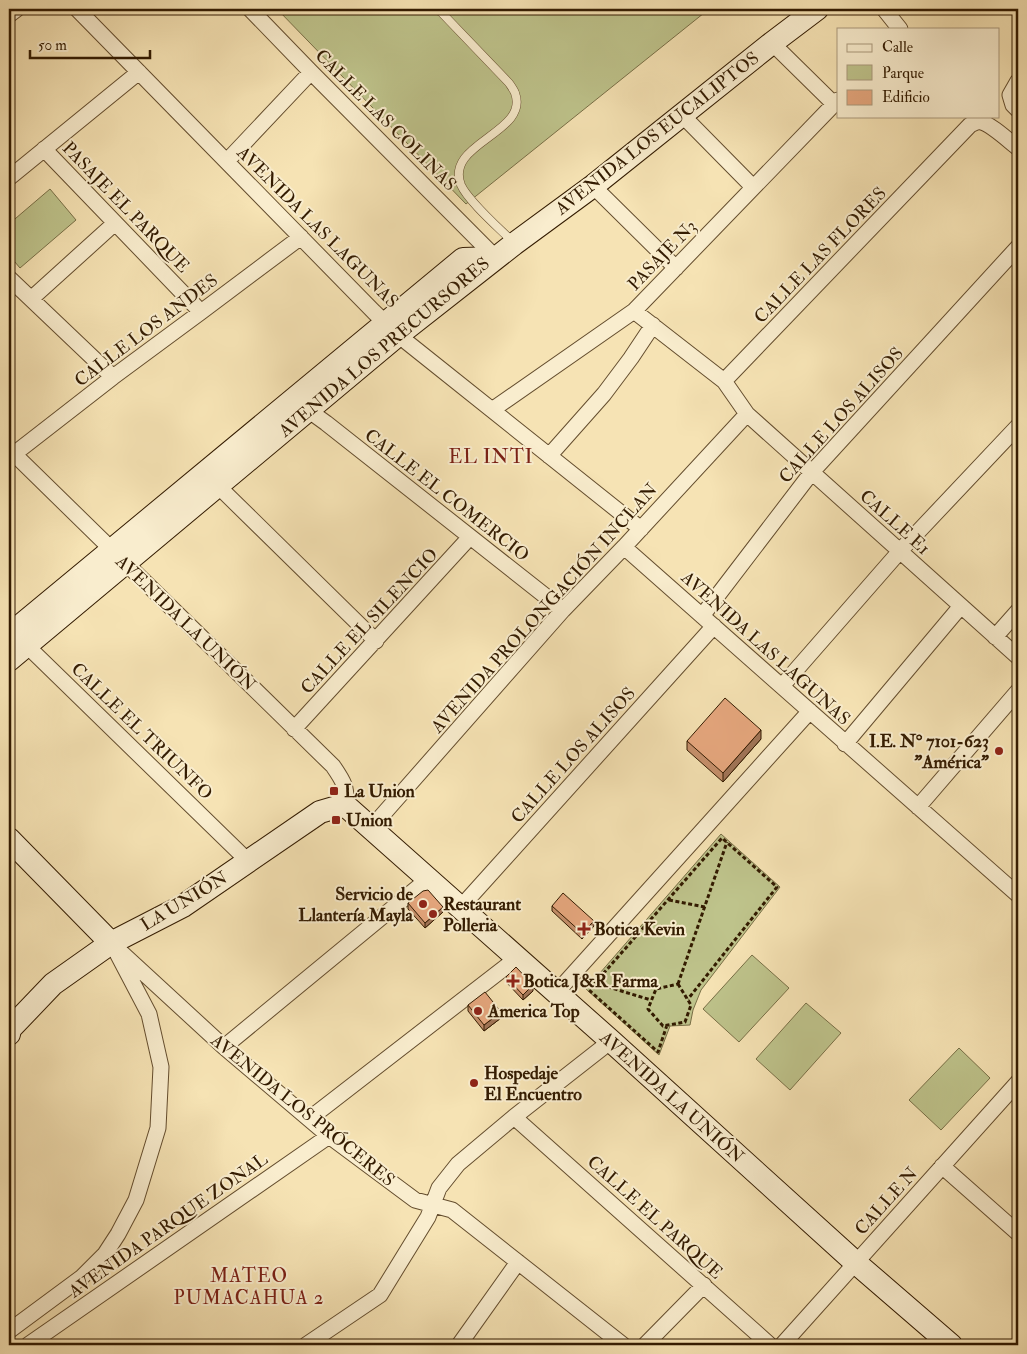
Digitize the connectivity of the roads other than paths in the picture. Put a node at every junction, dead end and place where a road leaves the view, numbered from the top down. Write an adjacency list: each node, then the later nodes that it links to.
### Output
1 (17, 9): 8 (street)
2 (77, 9): 11 (street, AVENIDA LAS LAGUNAS)
3 (250, 9): 12 (street, CALLE LAS COLINAS)
4 (430, 9): 7 (lane)
5 (817, 9): 10 (street, AVENIDA LOS EUCALIPTOS)
6 (884, 9): 9 (street)
7 (441, 10): 25 (lane)
8 (9, 15)
9 (899, 28)
10 (772, 43): 14 (street); 16 (street, AVENIDA LOS EUCALIPTOS)
11 (138, 72): 18 (street); 19 (street, AVENIDA LAS LAGUNAS)
12 (311, 72): 19 (street); 27 (street, CALLE LAS COLINAS)
13 (1018, 81): 15 (street)
14 (836, 102): 22 (street, PASAJE N3)
15 (1018, 110)
16 (682, 115): 21 (street, AVENIDA LOS EUCALIPTOS); 22 (street)
17 (1018, 148): 36 (street, CALLE LAS FLORES)
18 (44, 149): 20 (street); 23 (street, PASAJE EL PARQUE)
19 (226, 162): 24 (street, AVENIDA LAS LAGUNAS)
20 (9, 178)
21 (593, 186): 25 (street, AVENIDA LOS EUCALIPTOS); 28 (street)
22 (753, 187): 28 (street, PASAJE N3)
23 (115, 223): 30 (street); 32 (street, PASAJE EL PARQUE)
24 (301, 237): 32 (street, CALLE LOS ANDES); 34 (street, AVENIDA LAS LAGUNAS)
25 (514, 244): 27 (street, AVENIDA LOS EUCALIPTOS)
26 (1018, 247): 43 (street, CALLE LOS ALISOS)
27 (496, 258): 34 (street, AVENIDA LOS PRECURSORES)
28 (676, 268): 31 (street, PASAJE N3)
29 (9, 278): 30 (street)
30 (31, 299): 35 (street)
31 (634, 311): 33 (street); 38 (street, PASAJE N3)
32 (201, 312): 35 (street, CALLE LOS ANDES)
33 (652, 325): 36 (street); 42 (street)
34 (392, 329): 37 (street, AVENIDA LOS PRECURSORES); 38 (street, AVENIDA LAS LAGUNAS); 49 (street, AVENIDA LOS PRECURSORES)
35 (112, 377): 41 (street, CALLE LOS ANDES)
36 (724, 382): 39 (street)
37 (308, 410): 44 (street, AVENIDA LOS PRECURSORES); 46 (street, CALLE EL COMERCIO)
38 (492, 410): 42 (street, AVENIDA LAS LAGUNAS)
39 (747, 414): 43 (street, CALLE E1); 45 (street, AVENIDA PROLONGACIÓN INCLAN)
40 (1018, 426): 48 (street)
41 (11, 451): 49 (street, AVENIDA LA UNIÓN)
42 (549, 456): 45 (street, AVENIDA LAS LAGUNAS)
43 (812, 472): 48 (street, CALLE E1); 53 (street, CALLE LOS ALISOS)
44 (217, 485): 49 (street, AVENIDA LOS PRECURSORES); 56 (street)
45 (640, 529): 47 (street, AVENIDA PROLONGACIÓN INCLAN)
46 (470, 537): 51 (street, CALLE EL COMERCIO); 56 (street, CALLE EL SILENCIO)
47 (624, 547): 51 (street, AVENIDA PROLONGACIÓN INCLAN); 53 (street, AVENIDA LAS LAGUNAS)
48 (900, 551): 50 (street, CALLE E1); 59 (street)
49 (118, 556): 54 (street, AVENIDA LOS PRECURSORES); 62 (street, AVENIDA LA UNIÓN)
50 (961, 606): 55 (street, CALLE E1); 63 (street)
51 (563, 610): 66 (street, AVENIDA PROLONGACIÓN INCLAN)
52 (1018, 611): 55 (street)
53 (708, 621): 59 (street, AVENIDA LAS LAGUNAS); 71 (street, CALLE LOS ALISOS)
54 (14, 635): 58 (street, AVENIDA LOS PRECURSORES); 68 (street, CALLE EL TRIUNFO)
55 (995, 637): 57 (street, CALLE E1)
56 (376, 641): 62 (street, CALLE EL SILENCIO)
57 (1018, 657)
58 (9, 660)
59 (782, 686): 61 (street, AVENIDA LAS LAGUNAS)
60 (1018, 691): 65 (street)
61 (810, 711): 63 (street, AVENIDA LAS LAGUNAS); 74 (street)
62 (294, 729): 64 (street, AVENIDA LA UNIÓN)
63 (846, 744): 65 (street, AVENIDA LAS LAGUNAS)
64 (346, 806): 66 (street); 68 (street, LA UNIÓN)
65 (918, 807): 70 (street, AVENIDA LAS LAGUNAS)
66 (371, 828): 69 (street, AVENIDA LA UNIÓN)
67 (9, 839): 72 (street, AVENIDA LOS PRÓCERES)
68 (248, 861): 72 (street, LA UNIÓN)
69 (428, 878): 71 (street, AVENIDA LA UNIÓN); 77 (street)
70 (1018, 895)
71 (460, 908): 73 (street, AVENIDA LA UNIÓN)
72 (111, 943): 75 (street, LA UNIÓN); 77 (street, AVENIDA LOS PRÓCERES); 88 (street, AVENIDA PARQUE ZONAL)
73 (516, 958): 74 (street, AVENIDA LA UNIÓN); 80 (street)
74 (556, 992): 76 (street, AVENIDA LA UNIÓN)
75 (9, 1034)
76 (611, 1041): 79 (street); 86 (street, AVENIDA LA UNIÓN)
77 (224, 1046): 80 (street, AVENIDA LOS PRÓCERES)
78 (1018, 1082): 82 (street, CALLE N)
79 (514, 1117): 83 (street); 87 (street, CALLE EL PARQUE)
80 (309, 1119): 81 (street, AVENIDA LOS PRÓCERES)
81 (329, 1136): 83 (street, AVENIDA LOS PRÓCERES); 89 (street, AVENIDA PARQUE ZONAL)
82 (942, 1166): 84 (street); 86 (street, CALLE N)
83 (432, 1206): 85 (street, AVENIDA LOS PRÓCERES); 90 (street)
84 (1018, 1233)
85 (518, 1262): 91 (street); 92 (street, AVENIDA LOS PRÓCERES)
86 (856, 1263): 95 (street, CALLE N); 96 (street, AVENIDA LA UNIÓN)
87 (704, 1285): 93 (street); 94 (street, CALLE EL PARQUE)
88 (9, 1331)
89 (28, 1345)
90 (306, 1345)
91 (459, 1345)
92 (624, 1345)
93 (645, 1345)
94 (770, 1345)
95 (782, 1345)
96 (951, 1345)

